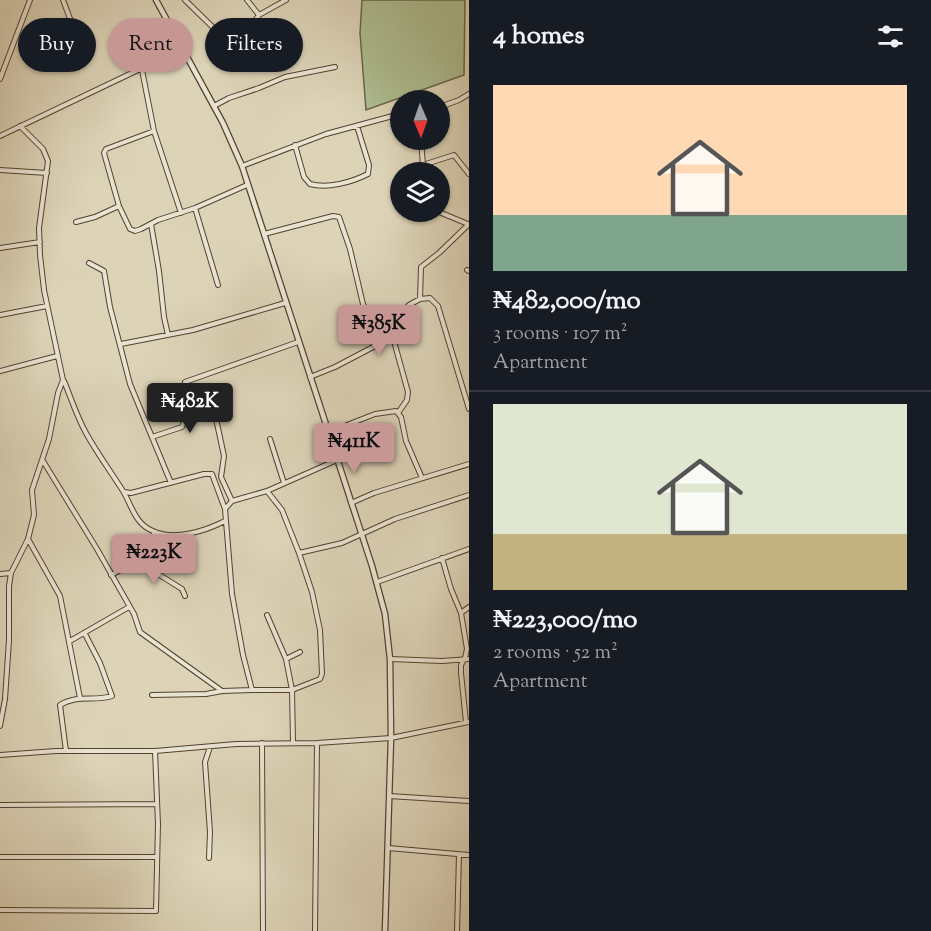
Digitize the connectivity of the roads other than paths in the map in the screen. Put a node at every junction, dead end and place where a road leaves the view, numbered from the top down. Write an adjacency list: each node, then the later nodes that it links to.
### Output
1 (30, 0): 14 (street)
2 (63, 0): 8 (street)
3 (156, 0): 9 (street)
4 (184, 0): 7 (street)
5 (247, 0): 7 (street)
6 (286, 0): 7 (street)
7 (259, 15)
8 (70, 18)
9 (165, 18)
10 (335, 67): 17 (street)
11 (193, 69): 17 (street)
12 (138, 72): 19 (street)
13 (142, 72): 21 (street)
14 (0, 79)
15 (469, 94): 16 (street)
16 (450, 103)
17 (214, 106): 25 (street)
18 (390, 117): 20 (street)
19 (20, 126): 22 (street); 27 (street)
20 (357, 126): 23 (street); 23 (street)
21 (154, 130): 30 (street); 32 (street)
22 (0, 136)
23 (295, 145): 25 (street)
24 (432, 162): 28 (street)
25 (242, 166): 29 (street)
26 (0, 170): 27 (street)
27 (47, 173): 38 (street)
28 (469, 174)
29 (247, 185): 31 (street); 37 (street)
30 (119, 206): 34 (street); 35 (street)
31 (195, 208): 32 (street); 41 (street)
32 (181, 213): 35 (street)
33 (450, 216): 36 (street)
34 (76, 222)
35 (151, 224): 47 (street)
36 (469, 224): 42 (street)
37 (264, 234): 43 (street); 48 (street)
38 (40, 242): 39 (street); 44 (street)
39 (0, 248)
40 (89, 263): 50 (street)
41 (218, 285)
42 (420, 299): 46 (street); 57 (street)
43 (285, 303): 47 (street); 49 (street)
44 (48, 306): 45 (street); 51 (street)
45 (0, 315)
46 (392, 334): 48 (street); 58 (street)
47 (168, 335): 50 (street)
48 (382, 341): 53 (street)
49 (298, 342): 53 (street); 55 (street)
50 (121, 344): 61 (street)
51 (57, 357): 52 (street); 54 (street)
52 (0, 371)
53 (310, 377): 60 (street)
54 (63, 380): 64 (street); 70 (street)
55 (185, 382)
56 (187, 401): 61 (street)
57 (469, 409)
58 (398, 413): 60 (street); 66 (street)
59 (215, 414): 72 (street)
60 (329, 432): 63 (street)
61 (152, 437): 67 (street)
62 (270, 438): 68 (street)
63 (338, 460): 68 (street); 73 (street)
64 (43, 461): 78 (street); 85 (street)
65 (469, 464): 66 (street)
66 (422, 478): 73 (street)
67 (171, 483): 70 (street); 74 (street)
68 (284, 483): 69 (street)
69 (267, 491): 72 (street); 80 (street)
70 (124, 492): 76 (street)
71 (469, 495): 77 (street)
72 (232, 501): 74 (street)
73 (351, 503): 77 (street)
74 (225, 509): 75 (street)
75 (225, 521): 76 (street); 98 (street)
76 (154, 532): 81 (street)
77 (361, 535): 80 (street); 86 (street)
78 (28, 539): 83 (street); 93 (street)
79 (469, 549): 82 (street)
80 (299, 553): 99 (street)
81 (152, 558): 85 (street); 87 (street)
82 (442, 558): 86 (street); 90 (street)
83 (11, 573): 84 (street); 104 (street)
84 (0, 574)
85 (111, 575): 89 (street)
86 (377, 582): 97 (street)
87 (185, 596)
88 (469, 607): 90 (street)
89 (129, 608): 92 (street); 100 (street)
90 (461, 613): 95 (street)
91 (267, 615): 96 (street)
92 (85, 634): 93 (street); 102 (street)
93 (70, 641): 102 (street)
94 (300, 652): 96 (street)
95 (467, 658): 97 (street); 103 (street)
96 (286, 659): 99 (street)
97 (390, 659): 105 (street)
98 (252, 690): 99 (street); 100 (street)
99 (292, 690): 106 (street)
100 (222, 691): 101 (street)
101 (152, 695)
102 (80, 698): 110 (street)
103 (468, 722): 105 (street)
104 (0, 726)
105 (391, 738): 108 (street); 113 (street)
106 (293, 742): 107 (street); 108 (street)
107 (262, 743): 109 (street); 124 (street)
108 (317, 743): 125 (street)
109 (210, 746): 111 (street); 122 (street)
110 (66, 751): 111 (street); 112 (street)
111 (155, 751): 115 (street)
112 (0, 755)
113 (389, 796): 114 (street); 117 (street)
114 (469, 801)
115 (156, 804): 116 (street); 121 (street)
116 (0, 805)
117 (388, 848): 118 (street); 126 (street)
118 (459, 855): 119 (street); 127 (street)
119 (469, 855)
120 (0, 857): 121 (street)
121 (157, 857): 123 (street)
122 (209, 858)
123 (0, 910)
124 (263, 931)
125 (315, 931)
126 (385, 931)
127 (457, 931)

